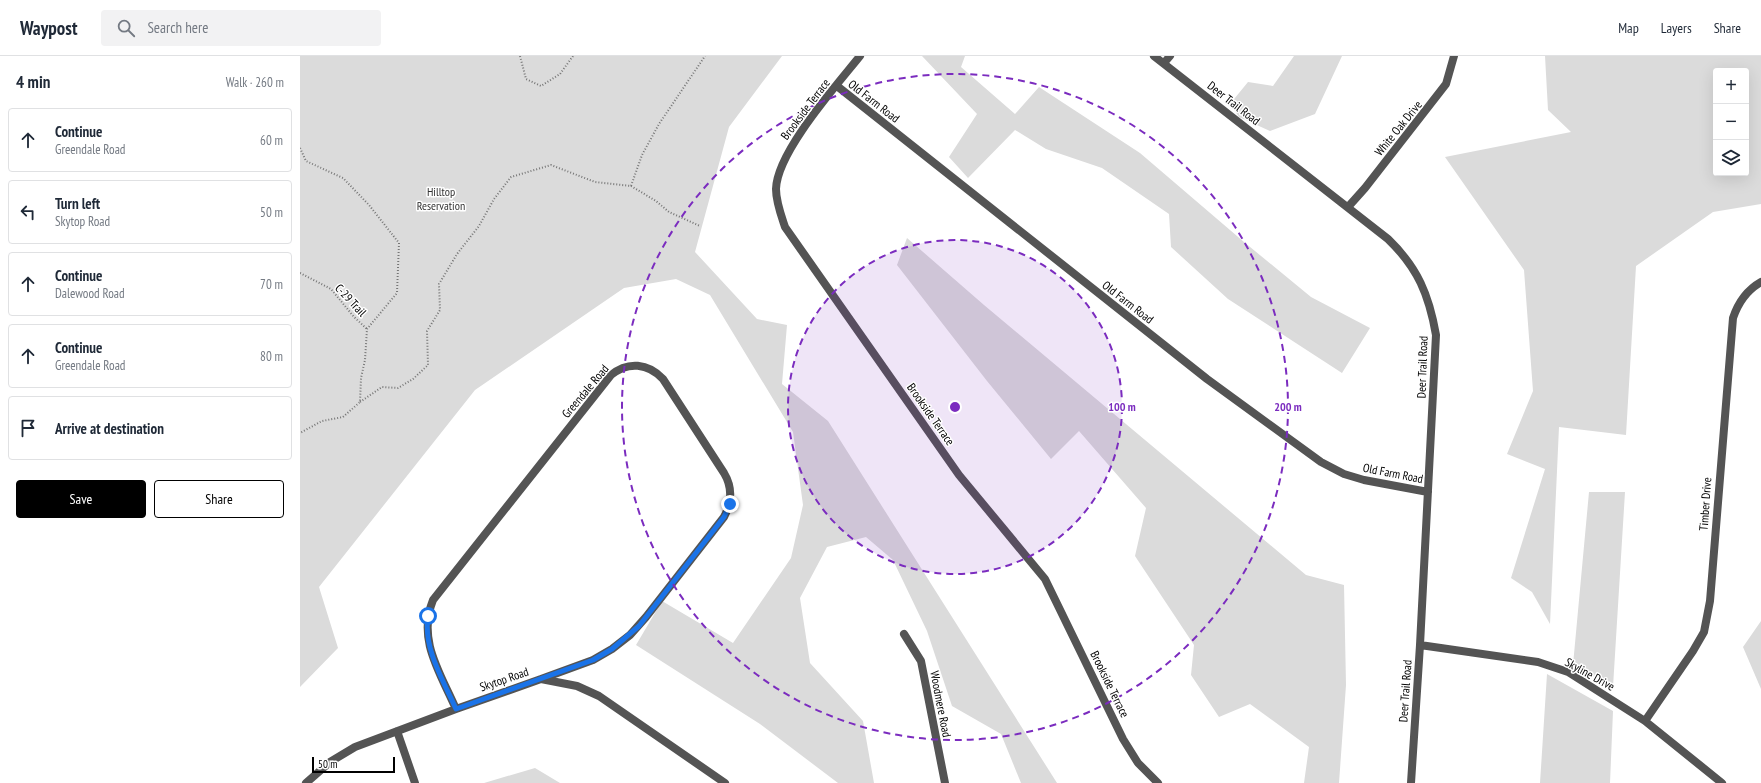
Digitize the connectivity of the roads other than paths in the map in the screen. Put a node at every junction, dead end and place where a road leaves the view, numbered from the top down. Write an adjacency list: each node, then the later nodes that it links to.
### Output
1 (860, 56): 6 (street, Brookside Terrace)
2 (1154, 56): 5 (street, Deer Trail Road)
3 (1170, 56): 5 (street)
4 (1454, 56): 7 (street, White Oak Drive)
5 (1164, 63): 7 (street, Deer Trail Road)
6 (837, 86): 9 (street, Old Farm Road); 20 (street, Brookside Terrace)
7 (1348, 207): 9 (street, Deer Trail Road)
8 (1761, 282): 14 (street, Timber Drive)
9 (1428, 492): 11 (street, Deer Trail Road)
10 (904, 634): 19 (street, Woodmere Road)
11 (1420, 645): 14 (street, Skyline Drive); 21 (street, Deer Trail Road)
12 (541, 679): 13 (street, Skytop Road); 13 (street, Greendale Road); 18 (street, Skytop Road)
13 (456, 709): 15 (street, Skytop Road)
14 (1645, 721): 22 (street, Skyline Drive)
15 (397, 731): 16 (street, Skytop Road); 17 (street)
16 (306, 783)
17 (415, 783)
18 (725, 783)
19 (945, 783)
20 (1158, 783)
21 (1411, 783)
22 (1722, 783)

